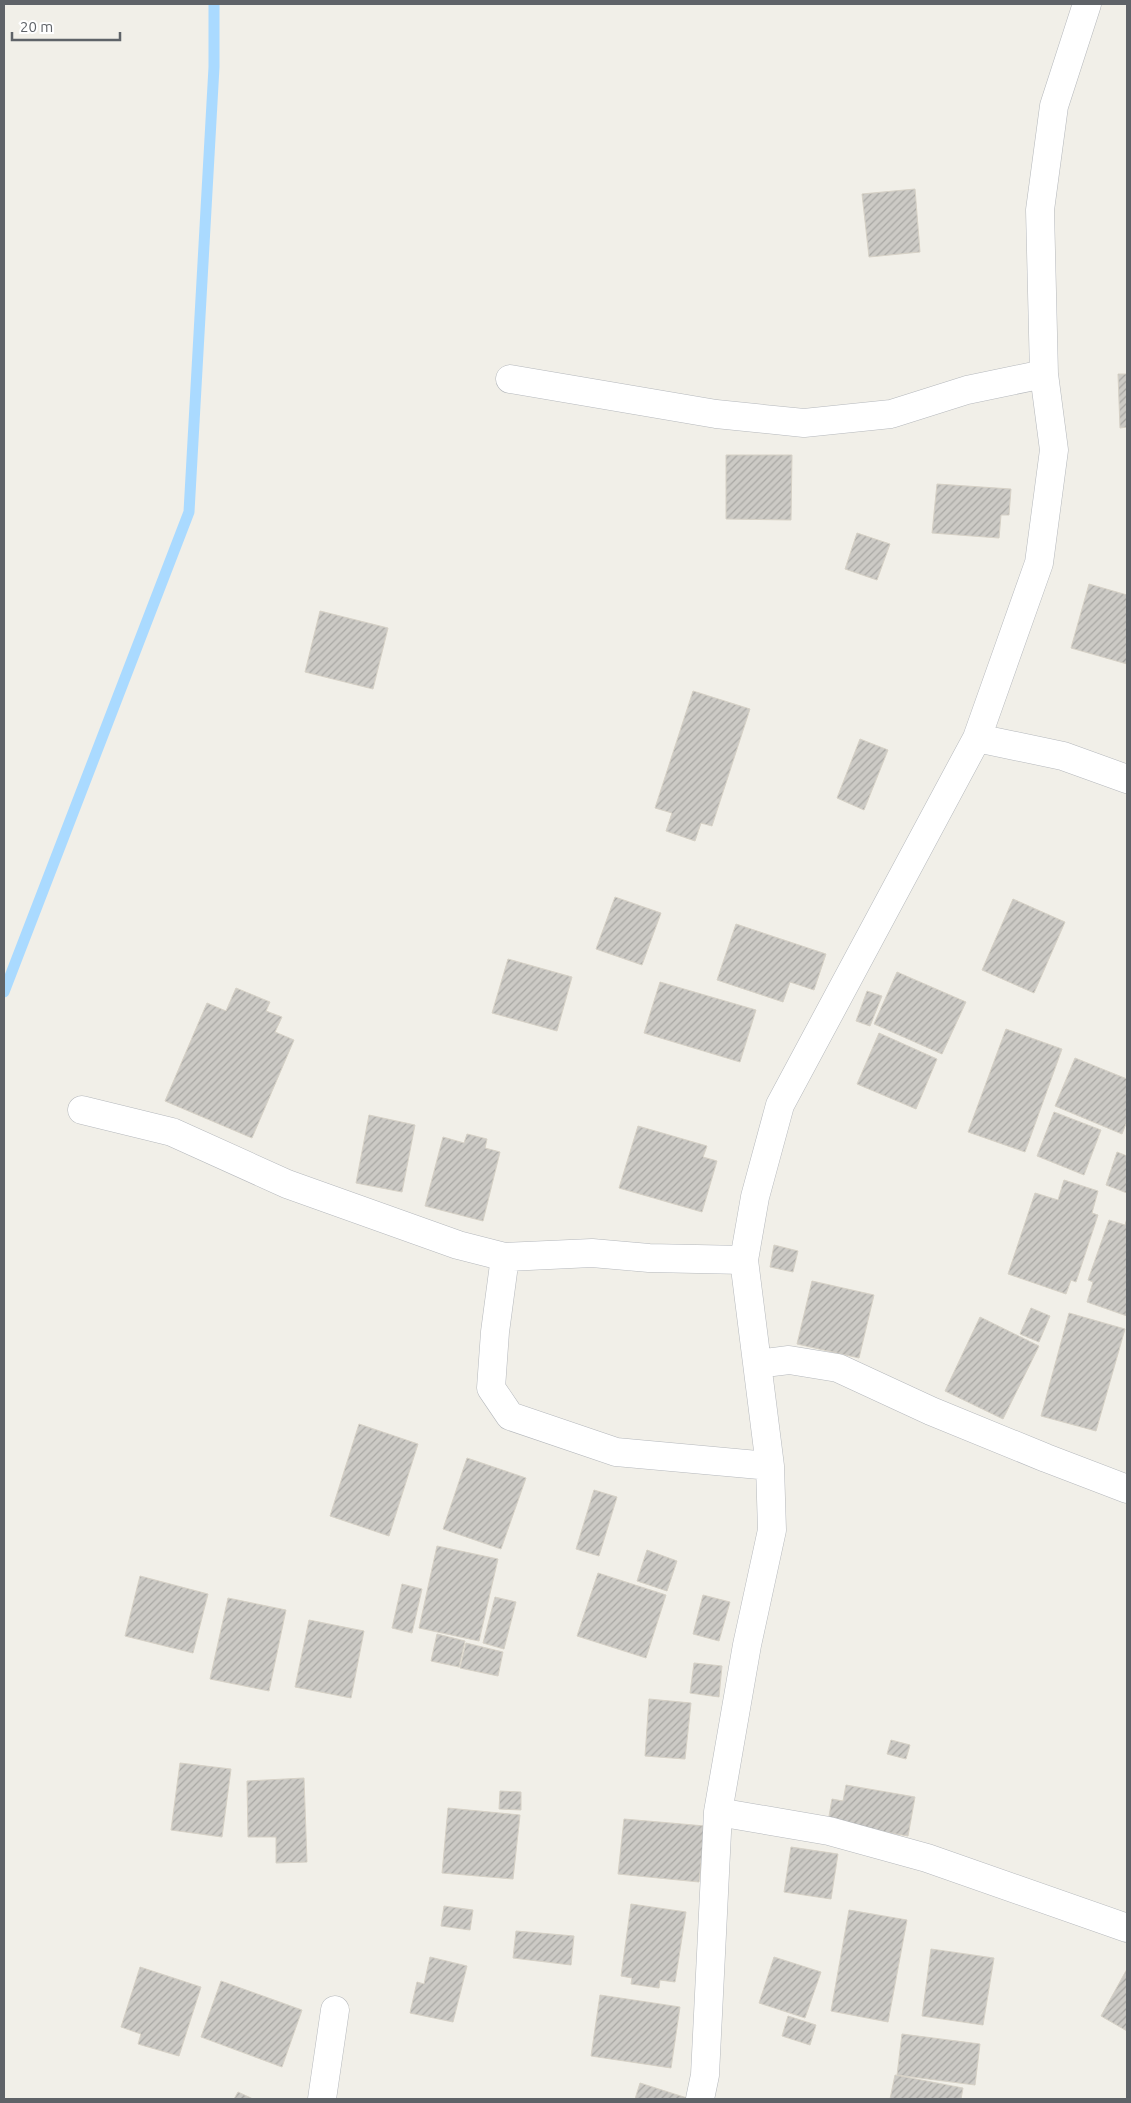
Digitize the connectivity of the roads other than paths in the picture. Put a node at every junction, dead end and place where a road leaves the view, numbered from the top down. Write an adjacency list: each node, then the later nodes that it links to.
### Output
1 (1087, 4): 2 (street)
2 (1044, 374): 3 (street); 4 (street)
3 (510, 379)
4 (977, 738): 5 (street); 8 (street)
5 (1127, 779)
6 (82, 1110): 7 (street)
7 (505, 1257): 8 (street); 10 (street)
8 (744, 1260): 9 (street)
9 (758, 1364): 10 (street); 11 (street)
10 (770, 1466): 12 (street)
11 (1127, 1489)
12 (718, 1812): 13 (street); 16 (street)
13 (1127, 1928)
14 (335, 2010): 15 (street)
15 (322, 2099)
16 (700, 2099)

